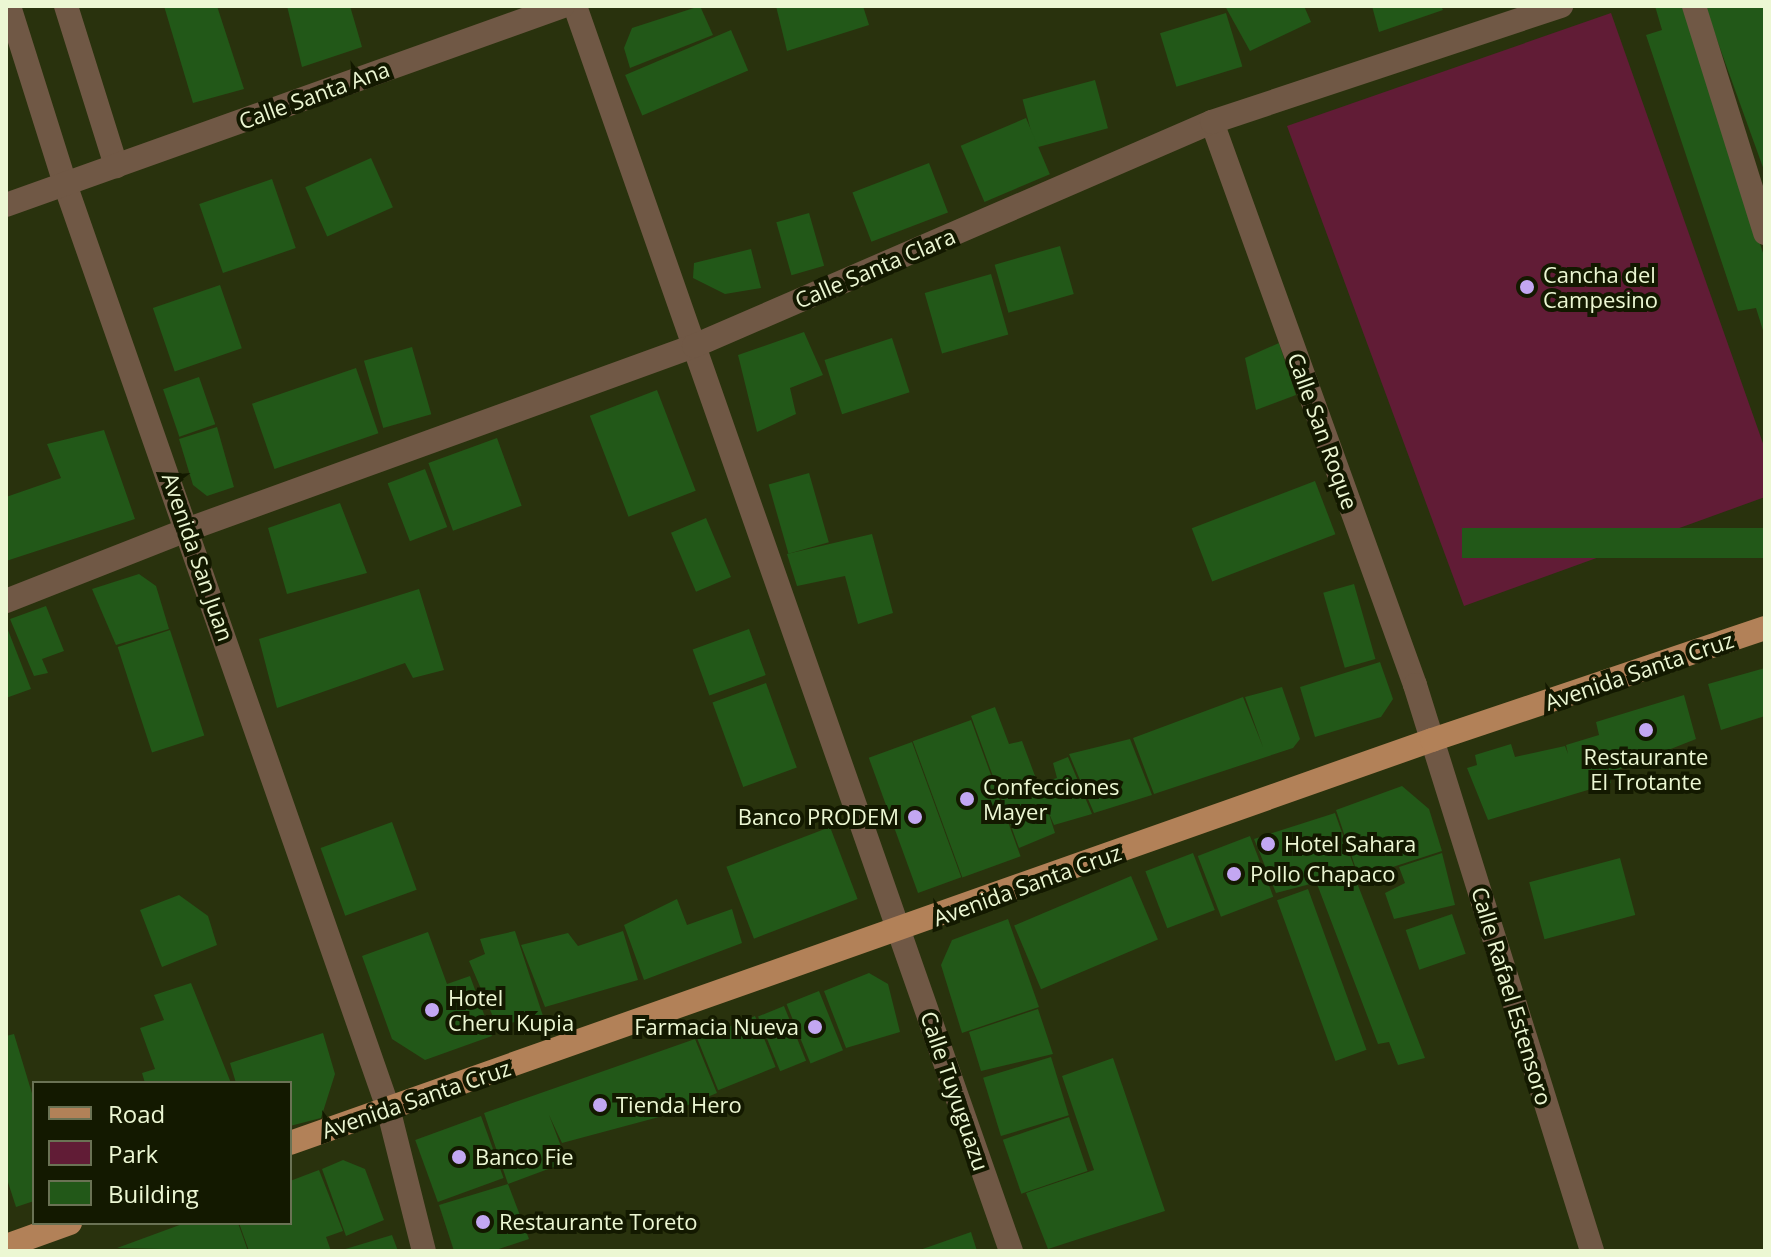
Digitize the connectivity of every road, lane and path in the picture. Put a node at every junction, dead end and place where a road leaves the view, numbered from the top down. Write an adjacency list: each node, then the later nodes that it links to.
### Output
1 (9, 6): 9 (street, Avenida San Juan)
2 (66, 6): 8 (street)
3 (563, 6): 8 (street, Calle Santa Ana)
4 (575, 6): 12 (street, Calle Tuyuguazu)
5 (1561, 6): 7 (street, Calle Santa Clara)
6 (1694, 6): 11 (street)
7 (1212, 122): 12 (street, Calle Santa Clara); 16 (street, Calle San Roque)
8 (116, 166): 9 (street, Calle Santa Ana)
9 (65, 184): 10 (street, Calle Santa Ana); 13 (street, Avenida San Juan)
10 (6, 205)
11 (1765, 233)
12 (694, 346): 13 (street, Calle Santa Clara); 17 (street, Calle Tuyuguazu)
13 (189, 529): 14 (street, Calle Santa Clara); 18 (street, Avenida San Juan)
14 (6, 601)
15 (1765, 628): 16 (main road, Avenida Santa Cruz)
16 (1432, 740): 17 (main road, Avenida Santa Cruz); 24 (street, Calle Rafael Estensoro)
17 (899, 932): 18 (main road, Avenida Santa Cruz); 23 (street, Calle Tuyuguazu)
18 (388, 1108): 19 (main road, Avenida Santa Cruz); 22 (street, Avenida San Juan)
19 (292, 1142)
20 (64, 1225): 21 (main road)
21 (6, 1246)
22 (424, 1251)
23 (1011, 1251)
24 (1592, 1251)

